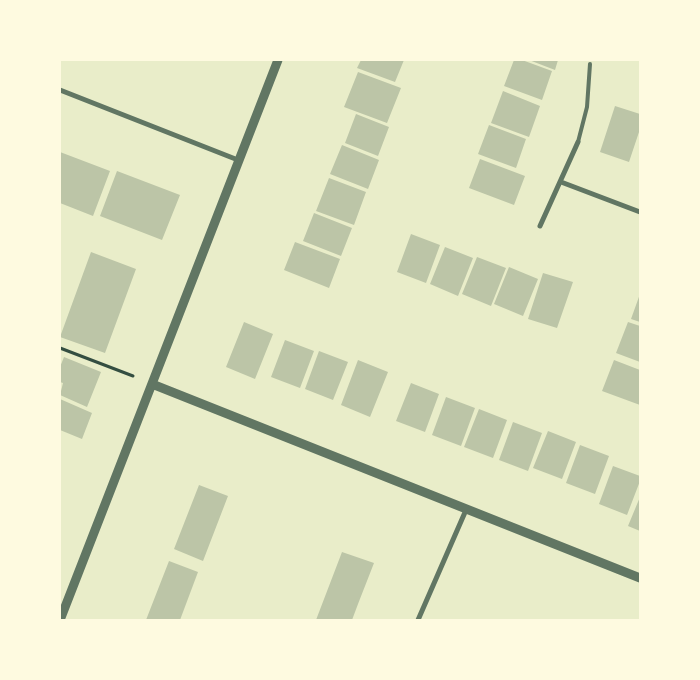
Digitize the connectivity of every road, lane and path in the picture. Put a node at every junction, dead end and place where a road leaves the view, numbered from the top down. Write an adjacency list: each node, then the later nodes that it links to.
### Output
1 (278, 60): 5 (street)
2 (590, 64): 4 (lane)
3 (60, 90): 5 (street)
4 (578, 142): 6 (street)
5 (238, 160): 10 (street)
6 (561, 182): 7 (street); 8 (street)
7 (640, 212)
8 (540, 226)
9 (60, 348): 10 (path)
10 (152, 384): 11 (street); 13 (street)
11 (466, 510): 12 (street); 15 (street)
12 (640, 578)
13 (63, 605): 14 (street)
14 (60, 620)
15 (418, 620)

